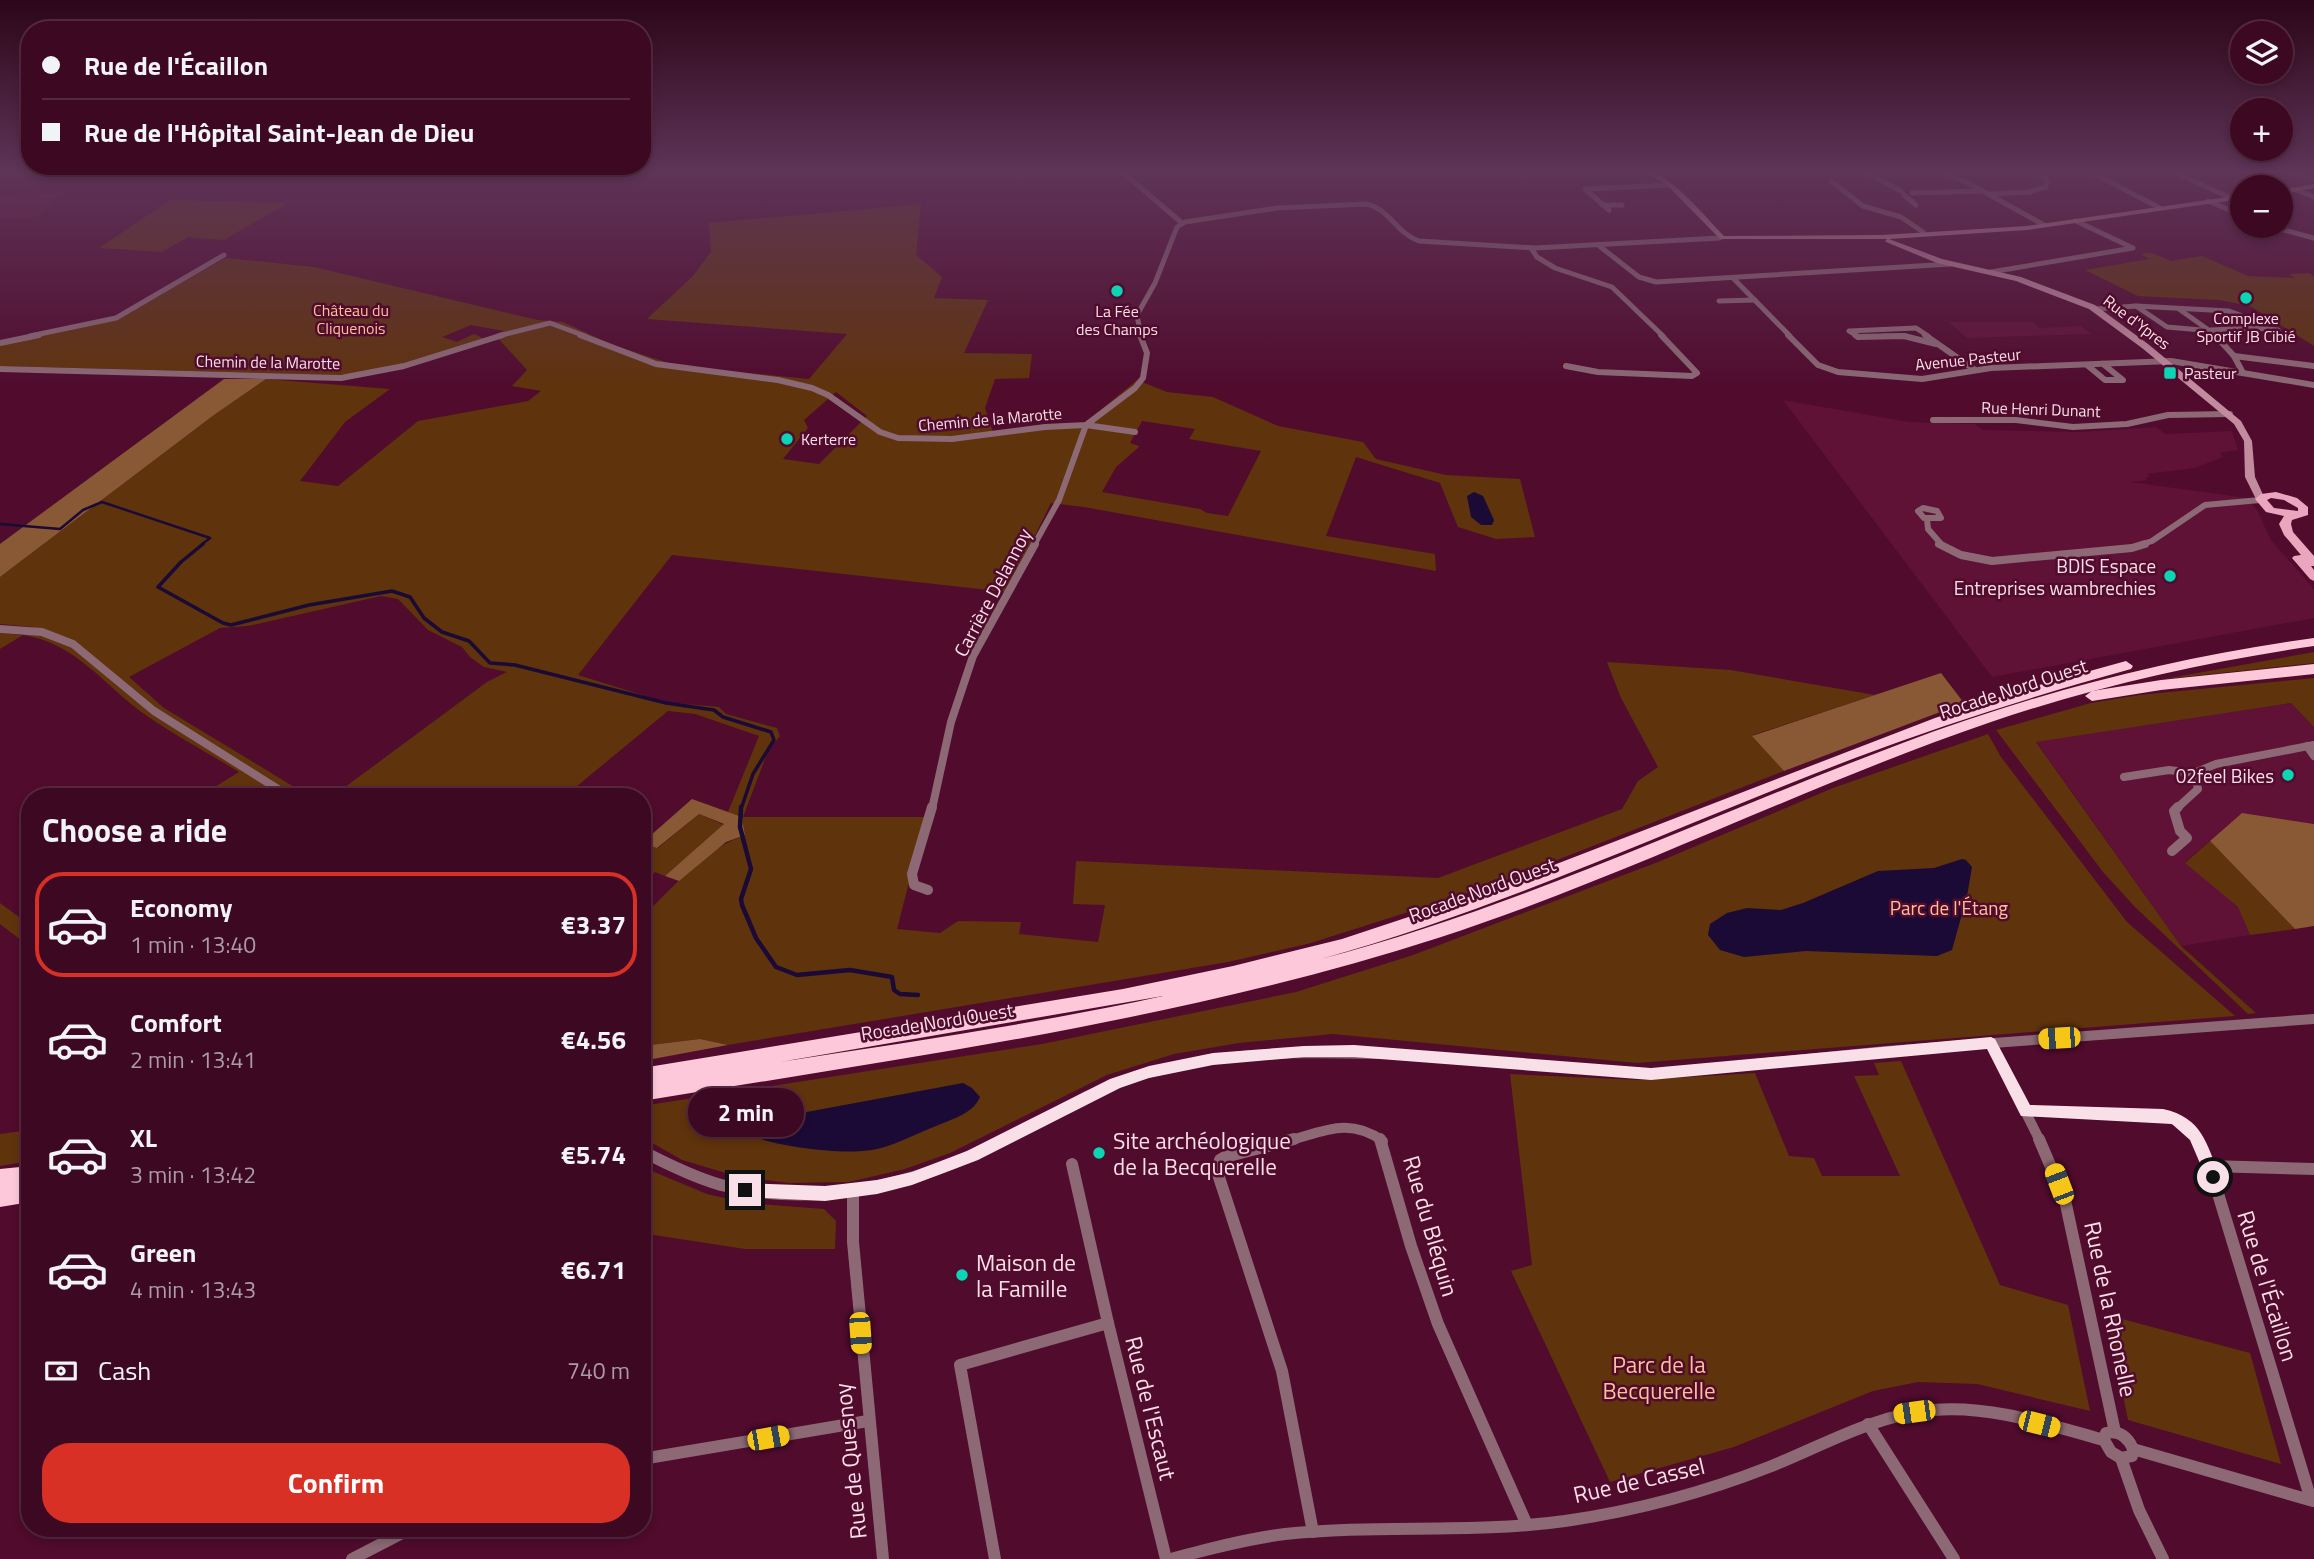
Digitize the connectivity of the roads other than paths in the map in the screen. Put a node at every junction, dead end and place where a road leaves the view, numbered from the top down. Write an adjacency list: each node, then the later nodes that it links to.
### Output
1 (1172, 243): 34 (street, Chemin de la Marotte)
2 (1443, 243): 7 (street)
3 (1628, 243): 6 (street)
4 (1898, 243): 9 (main road, Rue d'Ypres)
5 (2122, 243): 10 (street)
6 (1598, 245): 7 (street); 11 (street)
7 (1531, 248): 26 (street)
8 (224, 255): 20 (street)
9 (1951, 264): 10 (main road, Rue d'Ypres); 11 (street)
10 (1992, 272): 16 (main road, Rue d'Ypres)
11 (1733, 278): 12 (street, Avenue Pasteur)
12 (1755, 300): 13 (street); 29 (street, Avenue Pasteur)
13 (1719, 301)
14 (2136, 306): 15 (street); 16 (street); 18 (street)
15 (2177, 308): 17 (street); 18 (street)
16 (2095, 309): 23 (main road, Rue d'Ypres)
17 (2254, 328): 18 (street); 19 (street)
18 (2212, 330): 22 (street)
19 (2278, 330)
20 (0, 343)
21 (1936, 344): 21 (street); 29 (street)
22 (2234, 356): 27 (street); 30 (street)
23 (2163, 361): 24 (street, Avenue Pasteur); 30 (street, Avenue Pasteur); 32 (main road, Rue d'Ypres)
24 (2103, 364): 25 (street, Avenue Pasteur); 25 (street, Avenue Pasteur)
25 (2087, 365): 29 (street, Avenue Pasteur)
26 (1566, 366)
27 (2314, 366)
28 (0, 369): 34 (street, Chemin de la Marotte)
29 (1975, 370)
30 (2243, 373): 31 (street, Avenue Pasteur)
31 (2314, 385)
32 (2230, 414): 33 (street, Rue Henri Dunant); 36 (main road, Rue d'Ypres)
33 (1934, 420)
34 (1086, 425): 35 (street); 56 (street, Carrière Delannoy)
35 (1135, 432)
36 (2251, 467): 37 (main road, Rue d'Ypres); 39 (main road, Rue d'Ypres)
37 (2285, 498): 38 (main road); 39 (main road); 40 (main road)
38 (2311, 499): 40 (main road)
39 (2263, 503): 40 (main road); 41 (street); 43 (main road, Rue d'Ypres)
40 (2300, 513): 42 (main road)
41 (1927, 519)
42 (2314, 563)
43 (2314, 577)
44 (0, 629): 54 (street)
45 (2314, 633): 48 (highway, Rocade Nord Ouest)
46 (2314, 642): 48 (highway, Rocade Nord Ouest)
47 (2314, 669): 48 (highway)
48 (2003, 710): 49 (highway, Rocade Nord Ouest)
49 (1962, 722): 59 (highway, Rocade Nord Ouest); 60 (highway, Rocade Nord Ouest)
50 (2311, 746): 51 (street); 52 (street)
51 (2314, 756)
52 (2194, 773): 53 (street); 55 (street)
53 (2124, 778)
54 (276, 788)
55 (2172, 850)
56 (928, 890)
57 (2314, 1019): 58 (street)
58 (1991, 1043): 61 (street, Rue de la Rhonelle); 68 (street)
59 (651, 1075)
60 (651, 1091)
61 (2026, 1111): 64 (street, Rue de l'Écaillon); 74 (street, Rue de la Rhonelle)
62 (651, 1156): 68 (street)
63 (1072, 1164): 71 (street)
64 (2209, 1166): 65 (street); 77 (street, Rue de l'Écaillon)
65 (2314, 1169)
66 (21, 1176): 67 (highway)
67 (0, 1180)
68 (853, 1191): 72 (street, Rue de Quesnoy)
69 (21, 1194): 70 (highway)
70 (0, 1197)
71 (1108, 1323): 83 (street, Rue de l'Escaut); 84 (street, Rue de l'Escaut)
72 (868, 1421): 76 (street); 82 (street, Rue de Quesnoy)
73 (1868, 1424): 74 (street, Rue de Cassel); 78 (street, Rue de Cassel); 85 (street)
74 (2110, 1436): 75 (street); 75 (street)
75 (2127, 1453): 77 (street); 86 (street)
76 (651, 1457)
77 (2312, 1500)
78 (1527, 1525): 79 (street, Rue de Cassel); 79 (street, Rue du Bléquin)
79 (1313, 1532): 84 (street, Rue de Cassel)
80 (395, 1537): 81 (street)
81 (352, 1559)
82 (883, 1559)
83 (995, 1559)
84 (1169, 1559)
85 (1954, 1559)
86 (2163, 1559)

